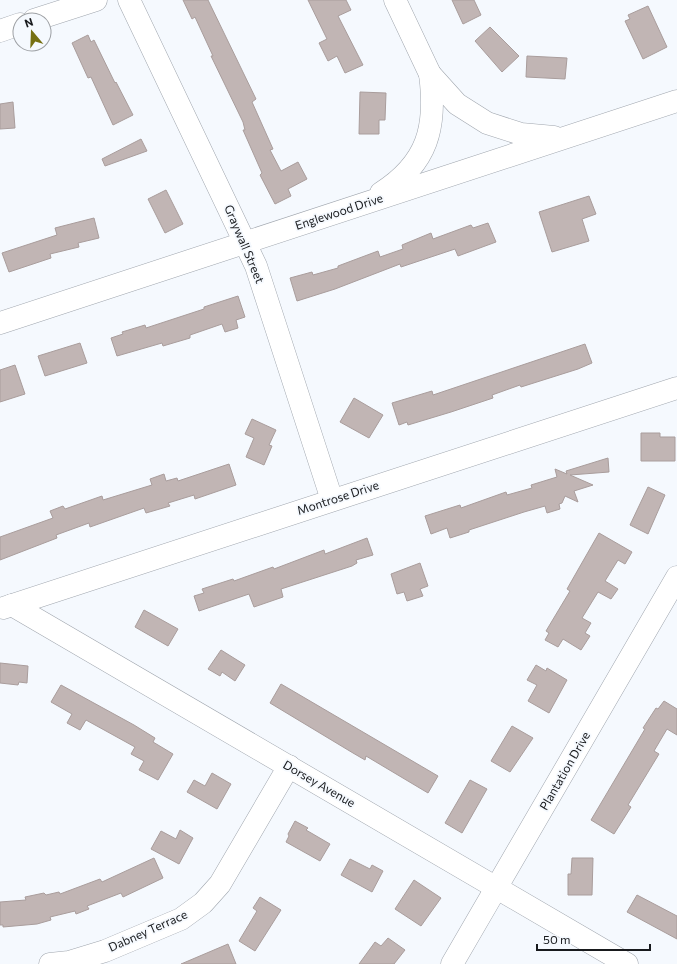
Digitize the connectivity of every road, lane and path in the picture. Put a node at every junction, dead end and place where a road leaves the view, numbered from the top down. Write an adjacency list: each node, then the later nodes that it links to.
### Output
1 (96, 0): 4 (street)
2 (129, 0): 11 (street, Graywall Street)
3 (395, 0): 7 (street)
4 (52, 14)
5 (12, 27): 6 (street)
6 (0, 31)
7 (430, 74): 9 (street); 10 (street)
8 (677, 101): 9 (street, Englewood Drive)
9 (565, 138): 10 (street, Englewood Drive)
10 (321, 218): 11 (street, Englewood Drive)
11 (246, 243): 12 (street, Englewood Drive); 14 (street, Graywall Street)
12 (0, 323)
13 (677, 388): 14 (street, Montrose Drive)
14 (332, 500): 16 (street, Montrose Drive)
15 (676, 582): 18 (street, Plantation Drive)
16 (6, 607): 17 (street, Dorsey Avenue)
17 (289, 766): 18 (street, Dorsey Avenue); 19 (street, Dabney Terrace)
18 (497, 888): 20 (street, Plantation Drive); 21 (street, Dorsey Avenue)
19 (50, 964)
20 (452, 964)
21 (627, 964)

